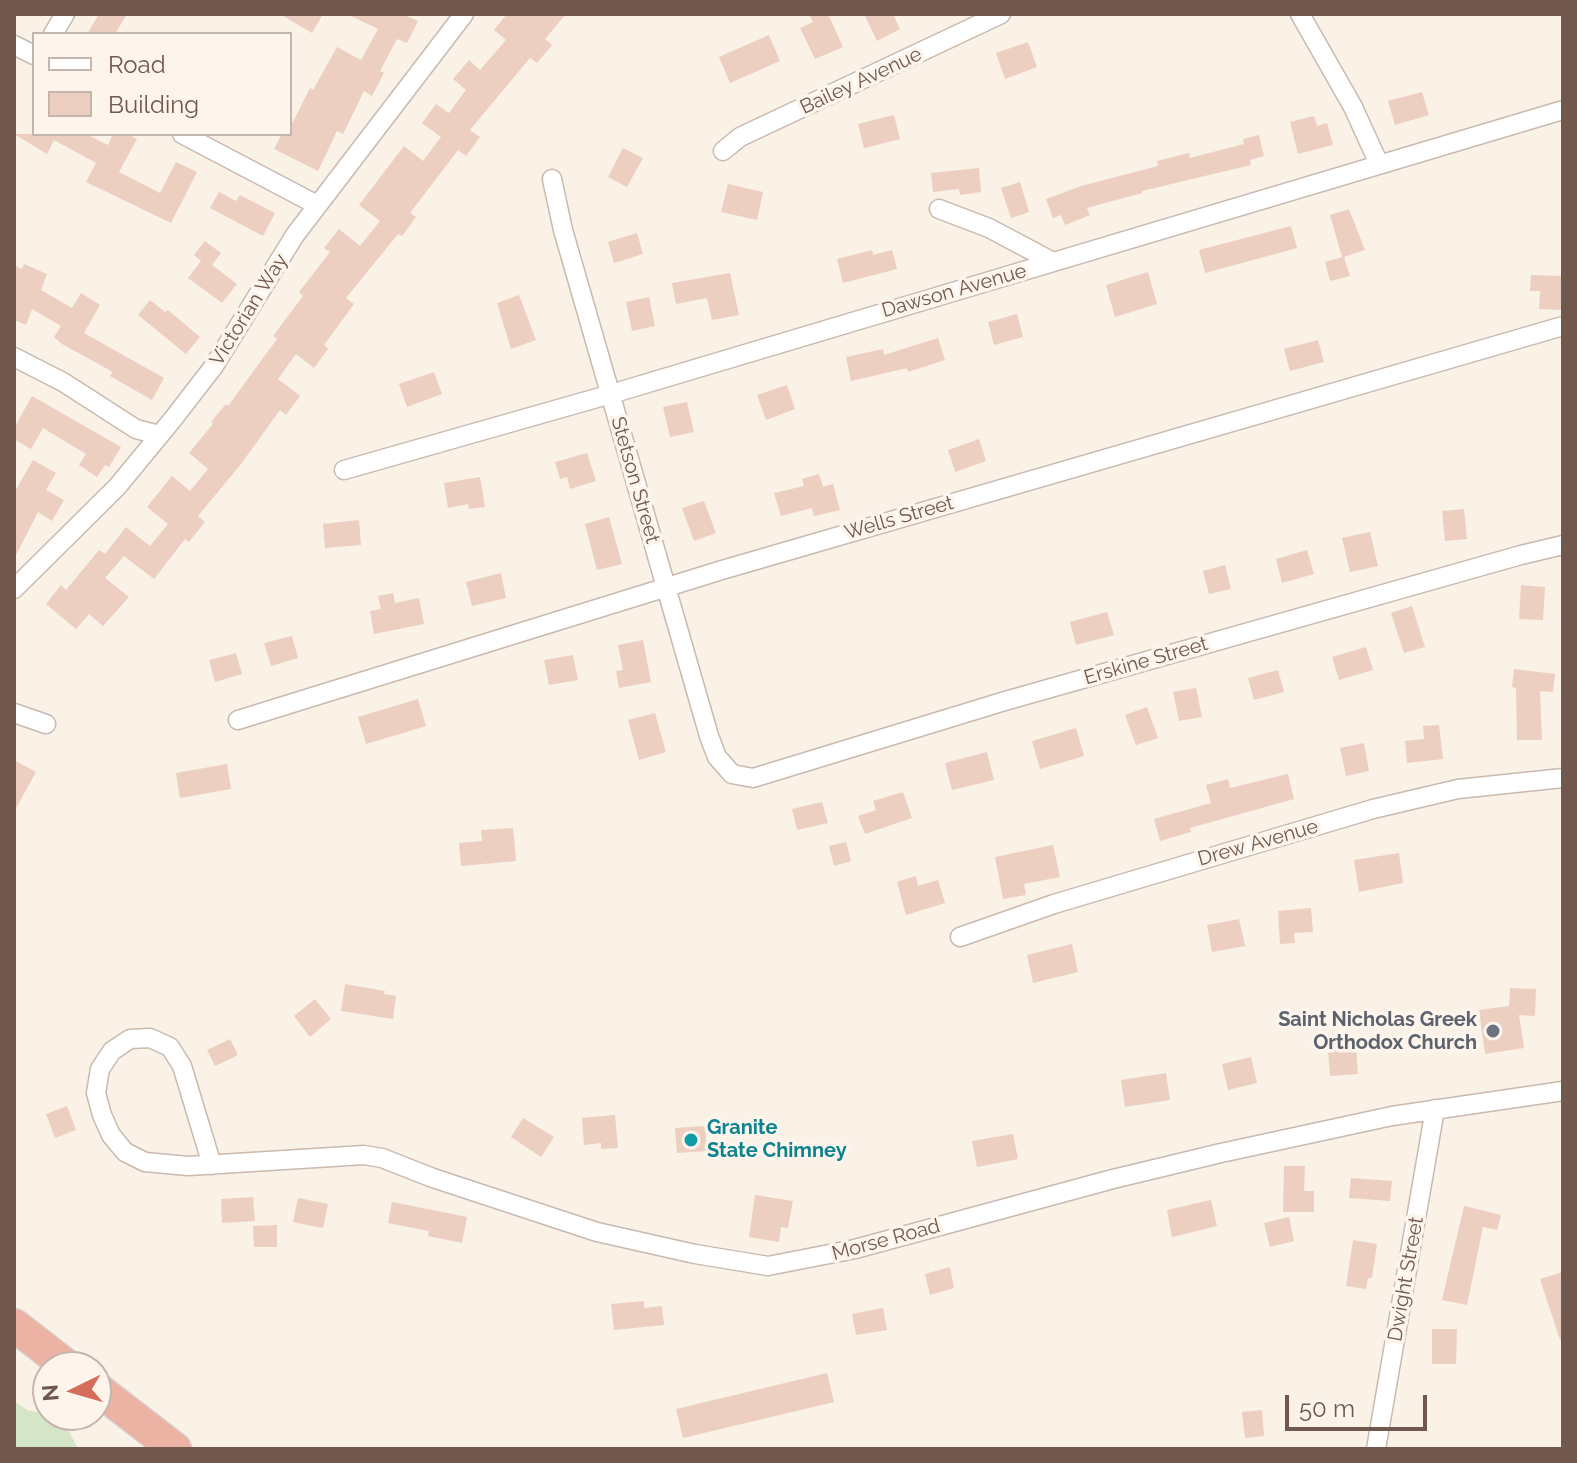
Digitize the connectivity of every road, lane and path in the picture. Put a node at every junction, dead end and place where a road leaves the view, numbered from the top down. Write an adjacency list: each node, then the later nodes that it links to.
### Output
1 (65, 14): 5 (street)
2 (1001, 14): 10 (street, Bailey Avenue)
3 (1300, 14): 11 (street)
4 (458, 16): 13 (street, Victorian Way)
5 (54, 32)
6 (14, 45): 7 (street)
7 (32, 54)
8 (1563, 110): 11 (street, Dawson Avenue)
9 (186, 136): 13 (street)
10 (723, 151)
11 (1379, 164): 15 (street, Dawson Avenue)
12 (552, 179): 18 (street, Stetson Street)
13 (317, 205): 19 (street, Victorian Way)
14 (939, 209): 15 (street)
15 (1053, 262): 18 (street, Dawson Avenue)
16 (1563, 326): 22 (street, Wells Street)
17 (14, 357): 19 (street)
18 (611, 394): 20 (street, Dawson Avenue); 22 (street, Stetson Street)
19 (159, 435): 23 (street, Victorian Way)
20 (344, 470)
21 (1563, 545): 27 (street, Erskine Street)
22 (667, 588): 25 (street, Wells Street); 27 (street, Stetson Street)
23 (14, 589)
24 (14, 713): 26 (street)
25 (238, 720)
26 (46, 724)
27 (732, 774)
28 (1563, 778): 29 (street, Drew Avenue)
29 (960, 937)
30 (1563, 1091): 31 (street, Morse Road)
31 (1435, 1109): 32 (street, Morse Road); 37 (street, Dwight Street)
32 (212, 1165): 32 (street, Morse Road)
33 (14, 1325): 34 (highway)
34 (47, 1351)
35 (112, 1400): 36 (highway)
36 (175, 1449)
37 (1376, 1449)

